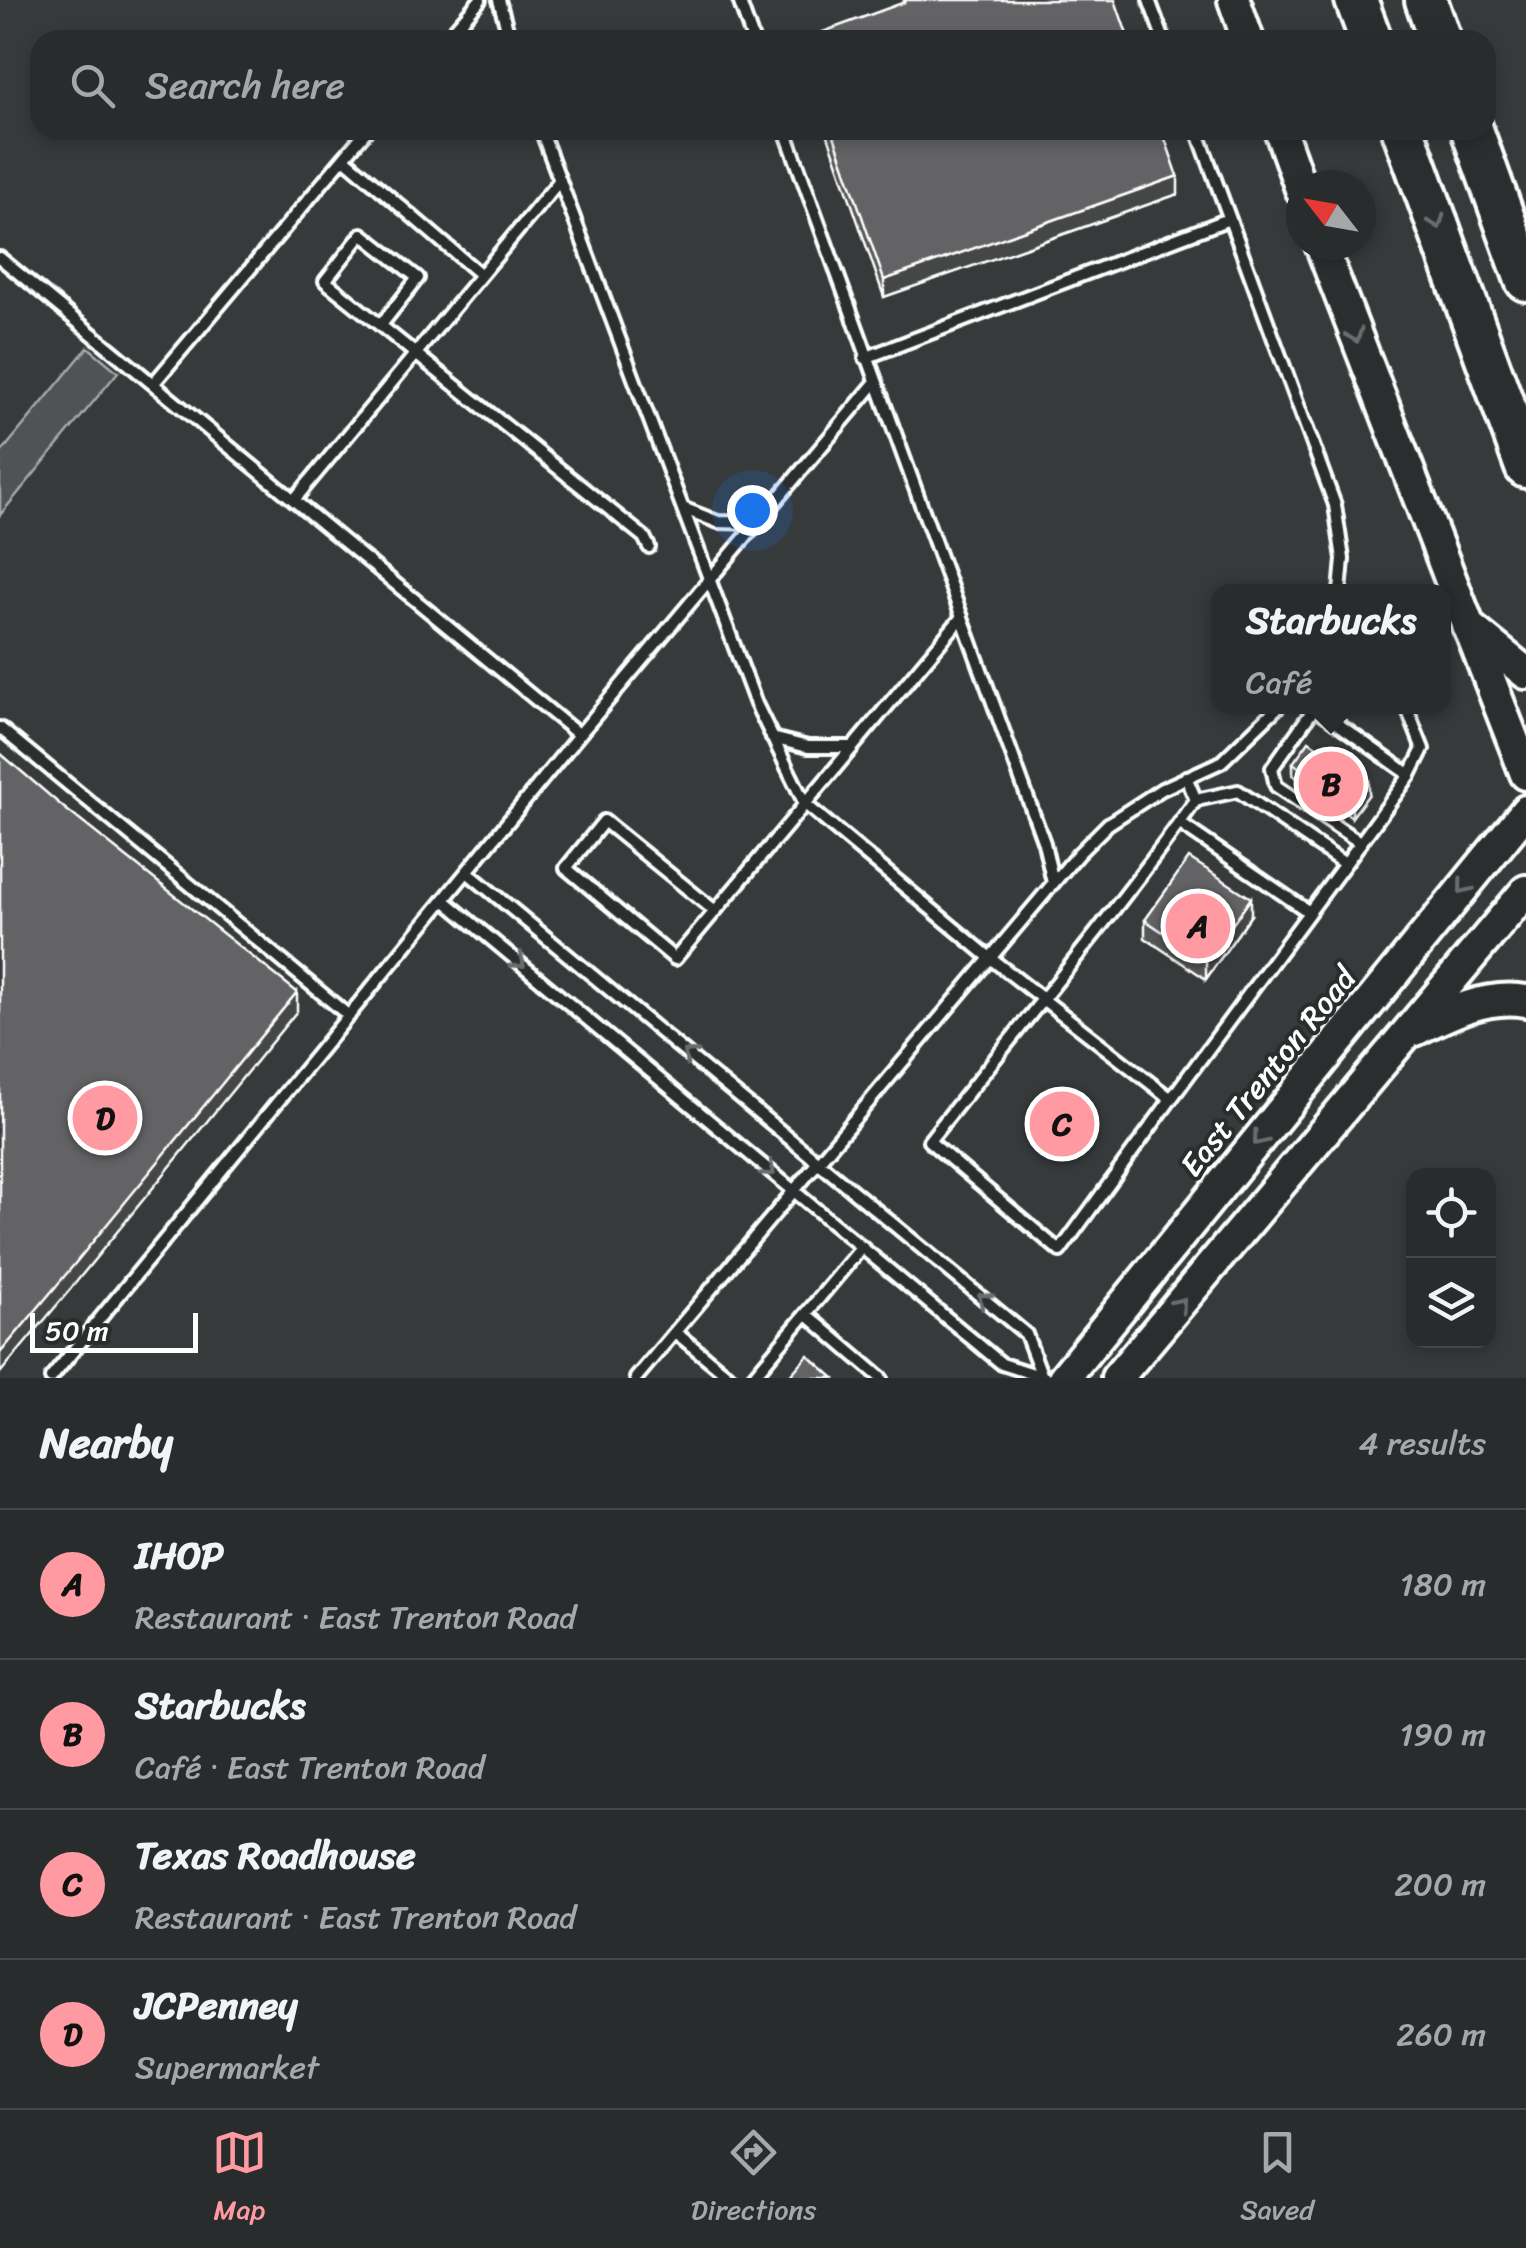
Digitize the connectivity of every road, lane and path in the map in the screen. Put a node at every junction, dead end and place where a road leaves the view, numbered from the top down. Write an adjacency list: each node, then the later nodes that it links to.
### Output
1 (480, 0): 9 (lane)
2 (499, 0): 10 (lane)
3 (756, 0): 8 (lane)
4 (1150, 0): 12 (lane)
5 (1234, 0): 13 (main road)
6 (1356, 0): 14 (highway)
7 (1426, 0): 15 (highway)
8 (740, 3): 11 (lane)
9 (453, 30)
10 (507, 30)
11 (749, 30)
12 (1160, 30)
13 (1244, 30)
14 (1367, 30)
15 (1436, 30)
16 (359, 140): 23 (lane)
17 (545, 140): 25 (lane)
18 (789, 140): 33 (lane)
19 (1200, 140): 26 (lane)
20 (1284, 140): 24 (main road)
21 (1408, 140): 36 (highway, one-way to 36)
22 (1476, 140): 30 (highway)
23 (344, 158): 29 (lane); 34 (lane)
24 (1294, 170)
25 (560, 180): 29 (lane); 38 (lane)
26 (1229, 219): 33 (lane); 42 (lane)
27 (0, 258): 34 (lane)
28 (1328, 260): 43 (main road, one-way to 43)
29 (481, 274): 32 (lane)
30 (1526, 280)
31 (380, 325): 31 (lane); 32 (lane)
32 (416, 354): 37 (lane); 40 (lane)
33 (865, 358): 35 (lane)
34 (153, 384): 37 (lane)
35 (874, 384): 39 (lane); 45 (lane)
36 (1526, 467)
37 (294, 500): 53 (lane)
38 (685, 509): 39 (lane); 41 (lane)
39 (756, 523): 41 (lane)
40 (649, 547)
41 (711, 576): 53 (lane); 54 (lane)
42 (1341, 584)
43 (1450, 584)
44 (1451, 587): 46 (main road, one-way to 46)
45 (962, 618): 55 (lane); 66 (lane)
46 (1465, 624): 47 (main road); 56 (main road)
47 (1526, 673)
48 (1270, 714): 58 (lane)
49 (1310, 714): 63 (lane)
50 (1322, 714): 57 (lane)
51 (1409, 714): 57 (lane)
52 (0, 728): 74 (lane)
53 (579, 735): 65 (lane)
54 (772, 738): 55 (lane); 60 (lane)
55 (853, 747): 60 (lane)
56 (1526, 774)
57 (1410, 776): 63 (lane)
58 (1186, 778): 59 (lane); 66 (lane)
59 (1196, 800): 62 (lane); 64 (lane)
60 (805, 804): 69 (lane); 71 (lane)
61 (1526, 811): 82 (main road, East Trenton Road, one-way to 82)
62 (1179, 823): 70 (lane); 72 (lane)
63 (1361, 842): 64 (lane)
64 (1345, 864): 70 (lane)
65 (467, 872): 68 (lane); 77 (lane, one-way to 65)
66 (1053, 884): 71 (lane)
67 (1526, 891): 75 (main road)
68 (444, 900): 74 (lane); 78 (lane, one-way to 78)
69 (715, 911): 69 (lane)
70 (1309, 912): 76 (lane)
71 (990, 958): 72 (lane); 77 (lane)
72 (1042, 998): 76 (lane); 76 (lane)
73 (1526, 1001): 75 (main road)
74 (349, 1016): 83 (lane)
75 (1403, 1036): 88 (main road, one-way to 75)
76 (1171, 1099)
77 (819, 1162): 78 (lane); 82 (lane, one-way to 77)
78 (795, 1191): 79 (lane); 81 (lane)
79 (862, 1247): 80 (lane); 82 (lane)
80 (806, 1314): 86 (lane); 87 (lane)
81 (675, 1332): 84 (lane); 85 (lane)
82 (1050, 1377)
83 (51, 1378)
84 (636, 1378)
85 (730, 1378)
86 (752, 1378)
87 (881, 1378)
88 (1117, 1378)

